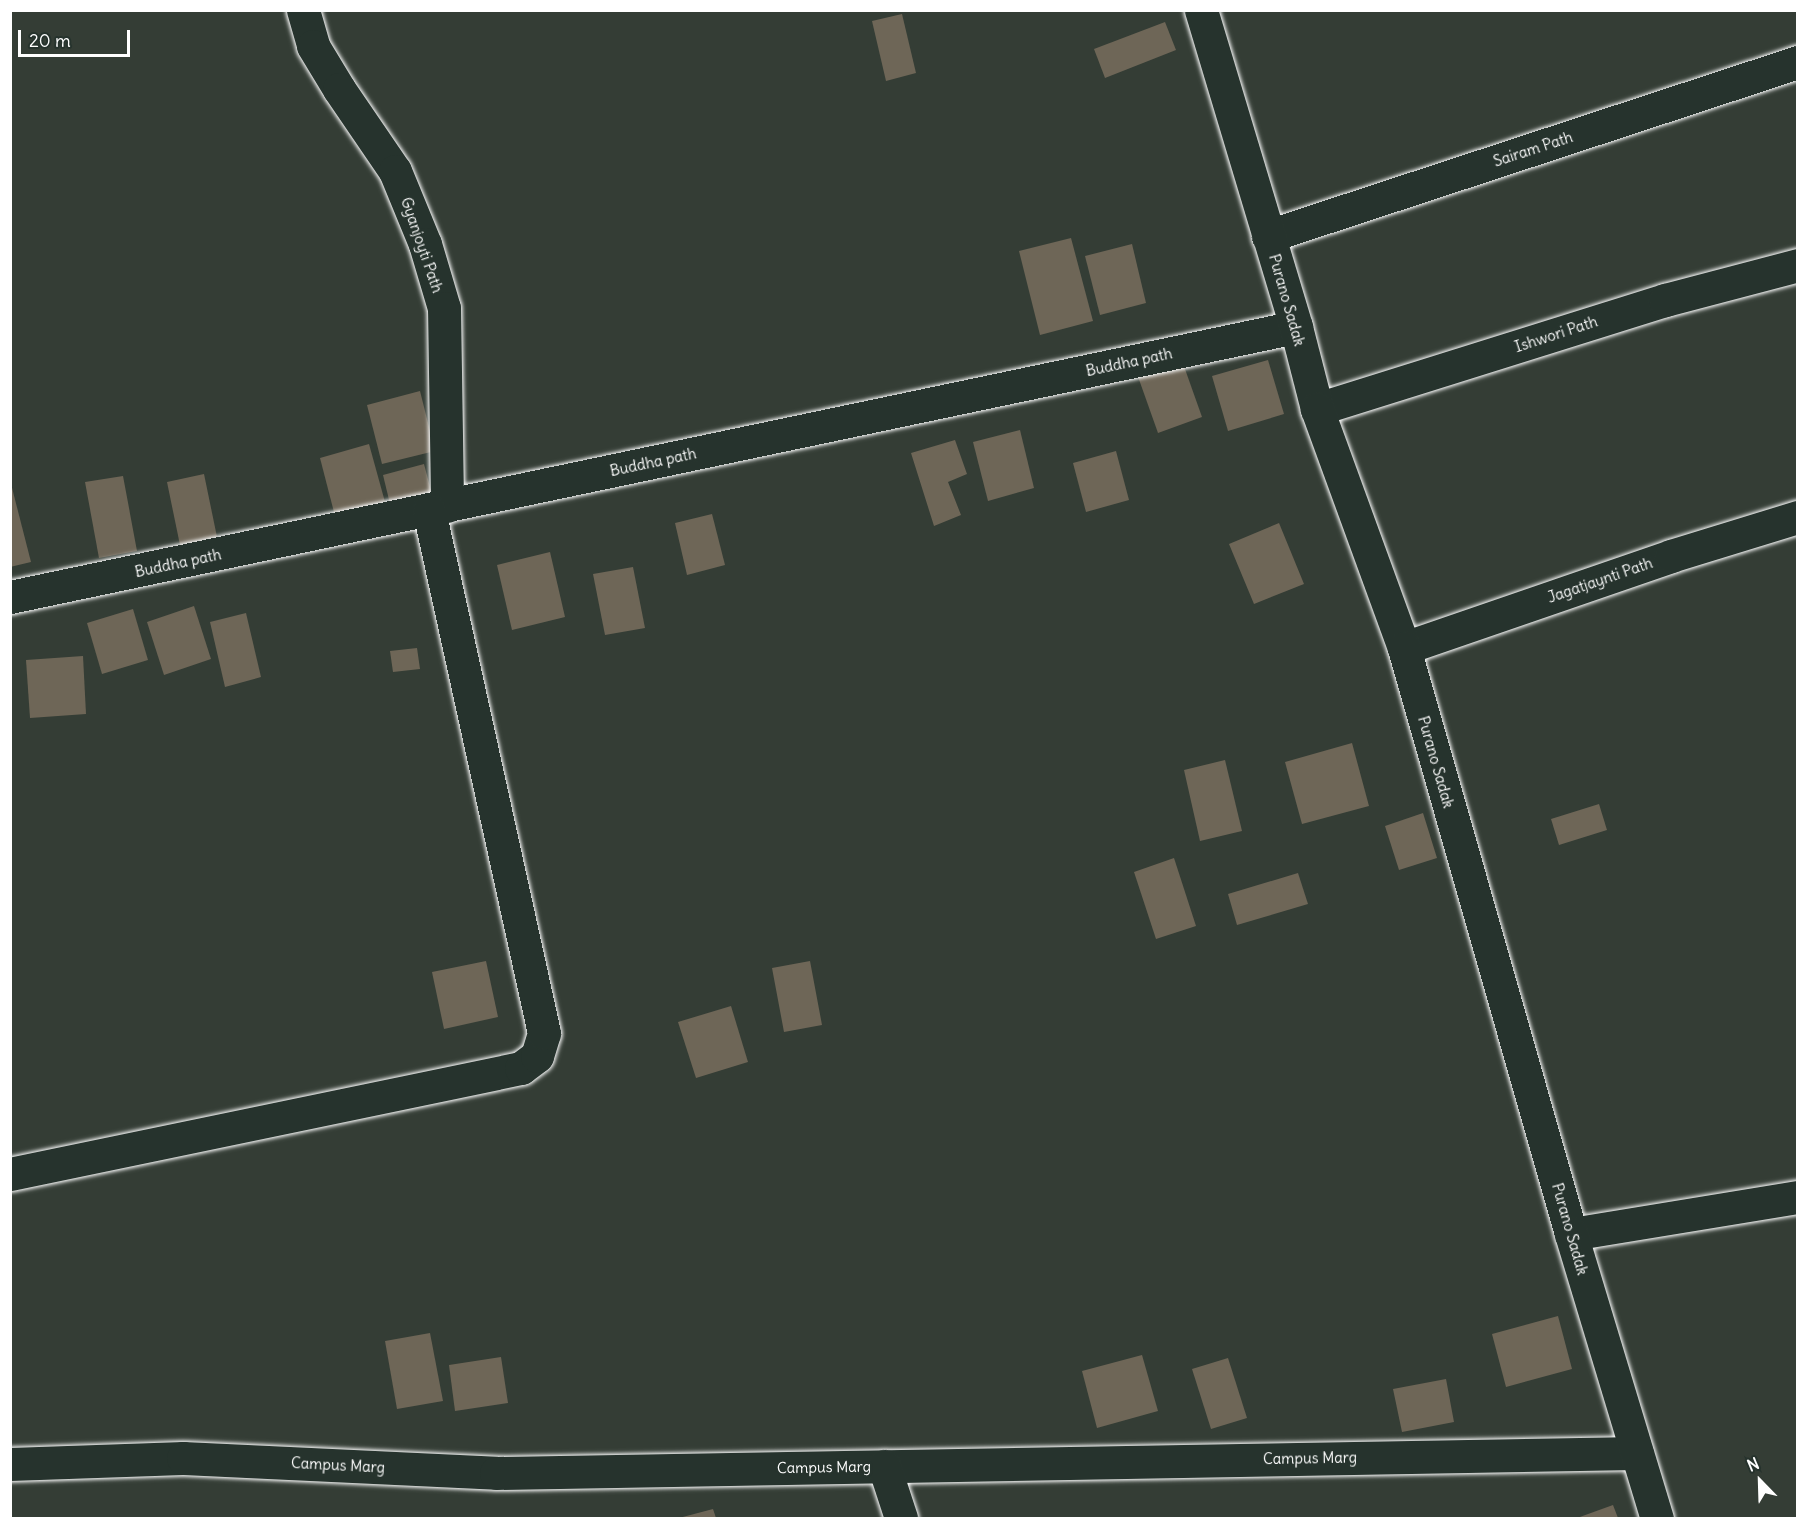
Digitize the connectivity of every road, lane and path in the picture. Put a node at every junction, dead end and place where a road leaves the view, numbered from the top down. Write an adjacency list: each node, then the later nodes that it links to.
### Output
1 (303, 10): 8 (street, Gyanjoyti Path)
2 (1201, 10): 4 (street, Purano Sadak)
3 (1797, 62): 4 (street, Sairam Path)
4 (1268, 236): 6 (street, Purano Sadak)
5 (1797, 265): 7 (street, Ishwori Path)
6 (1296, 327): 7 (street, Purano Sadak); 8 (street, Buddha path)
7 (1317, 409): 11 (street, Purano Sadak)
8 (438, 508): 10 (street, Buddha path); 12 (street, Gyanjoyti Path)
9 (1797, 517): 11 (street, Jagatjaynti Path)
10 (10, 597)
11 (1404, 648): 14 (street, Purano Sadak)
12 (10, 1174)
13 (1797, 1197): 14 (street)
14 (1571, 1234): 15 (street, Purano Sadak)
15 (1637, 1453): 17 (street, Campus Marg); 19 (street, Purano Sadak)
16 (10, 1464): 17 (street, Campus Marg)
17 (884, 1466): 18 (street)
18 (901, 1518)
19 (1657, 1518)

